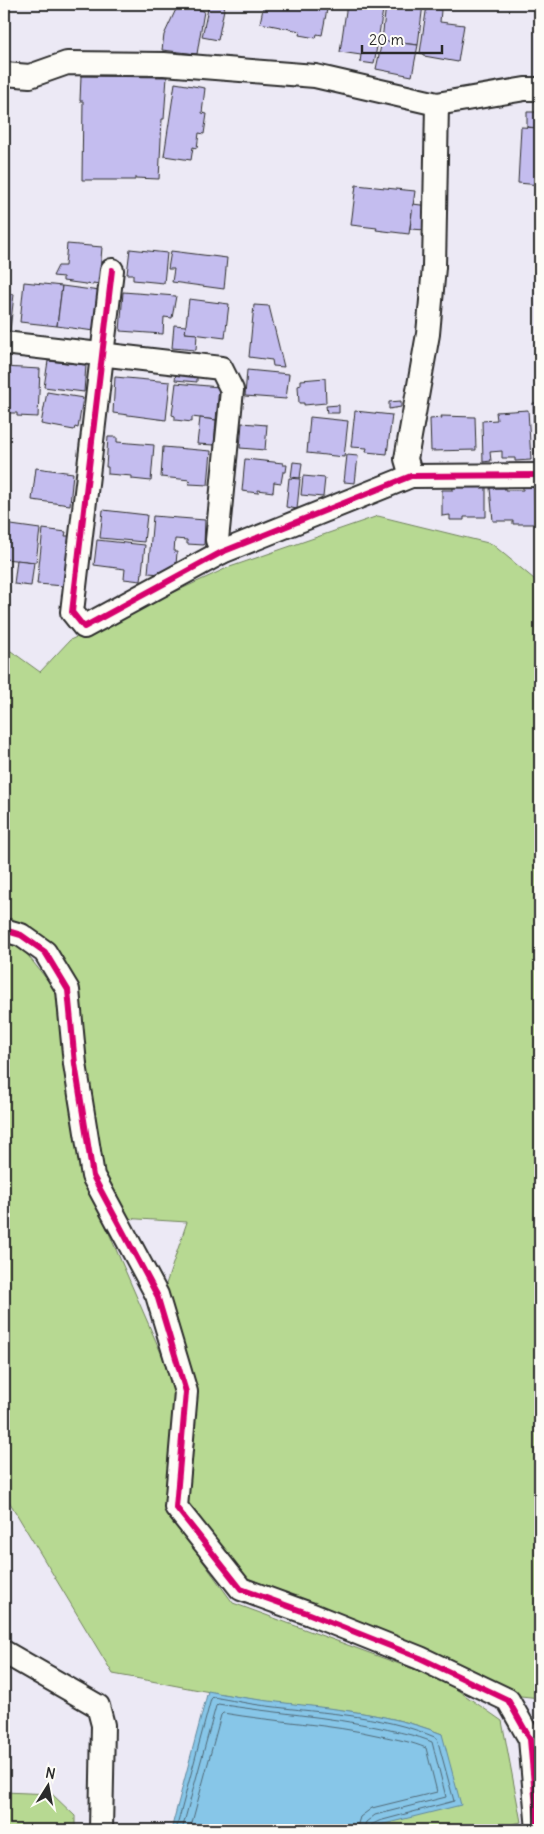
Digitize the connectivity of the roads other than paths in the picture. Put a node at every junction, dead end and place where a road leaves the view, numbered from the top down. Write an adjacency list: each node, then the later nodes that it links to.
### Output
1 (4, 74): 3 (street)
2 (540, 89): 3 (street)
3 (438, 104): 8 (street)
4 (112, 270): 6 (street)
5 (4, 343): 6 (street)
6 (103, 354): 9 (street); 9 (street)
7 (540, 475): 8 (street)
8 (411, 476): 9 (street)
9 (222, 552)
10 (4, 930): 13 (street)
11 (4, 1652): 12 (street)
12 (101, 1830)
13 (538, 1830)

